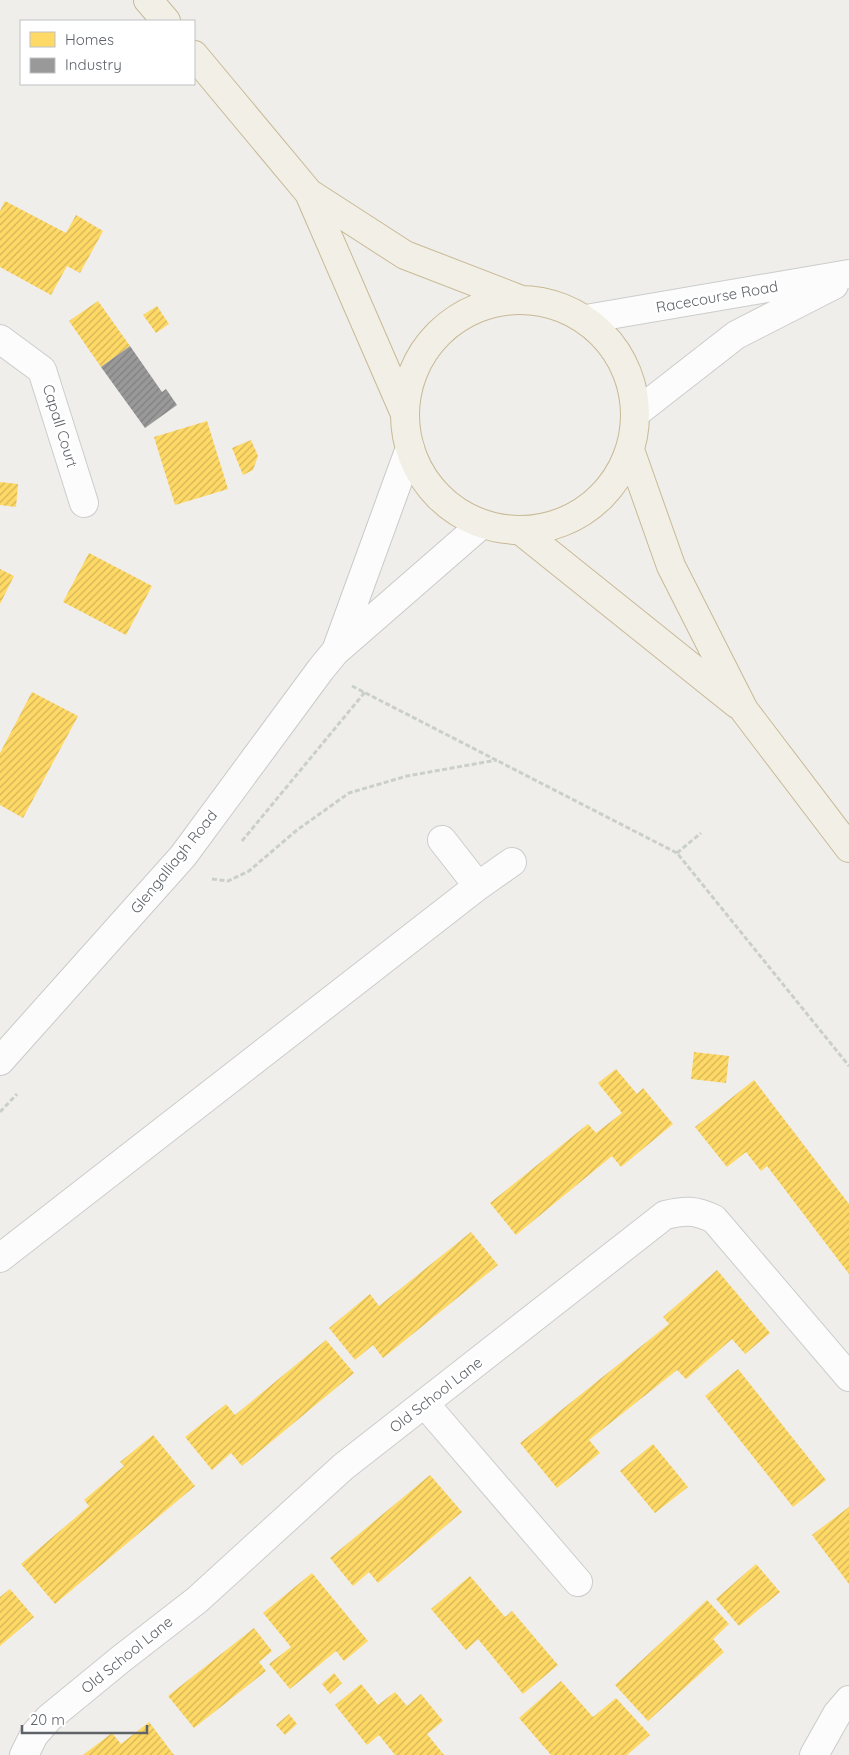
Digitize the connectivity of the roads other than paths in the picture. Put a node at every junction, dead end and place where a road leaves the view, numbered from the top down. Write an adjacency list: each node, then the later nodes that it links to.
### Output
1 (148, 0): 2 (highway)
2 (165, 20)
3 (195, 56): 4 (highway)
4 (309, 194): 6 (highway); 10 (highway)
5 (849, 276): 7 (street, Racecourse Road); 9 (street, Racecourse Road)
6 (518, 299): 7 (highway); 10 (highway)
7 (586, 320): 9 (highway)
8 (0, 339): 13 (street, Capall Court)
9 (636, 413): 12 (highway)
10 (405, 414): 11 (highway)
11 (410, 448): 14 (highway); 16 (street, Glengalliagh Road)
12 (630, 450): 15 (highway); 17 (highway)
13 (84, 504)
14 (482, 524): 15 (highway); 16 (street, Glengalliagh Road)
15 (520, 530): 17 (highway)
16 (328, 661): 22 (street, Glengalliagh Road)
17 (744, 710): 19 (highway)
18 (442, 840): 21 (street)
19 (849, 848)
20 (512, 862): 21 (street)
21 (478, 886): 23 (street)
22 (0, 1061)
23 (0, 1258)
24 (849, 1377): 25 (street, Old School Lane)
25 (425, 1404): 26 (street); 28 (street, Old School Lane)
26 (578, 1582)
27 (849, 1700): 29 (street)
28 (24, 1755)
29 (814, 1755)

